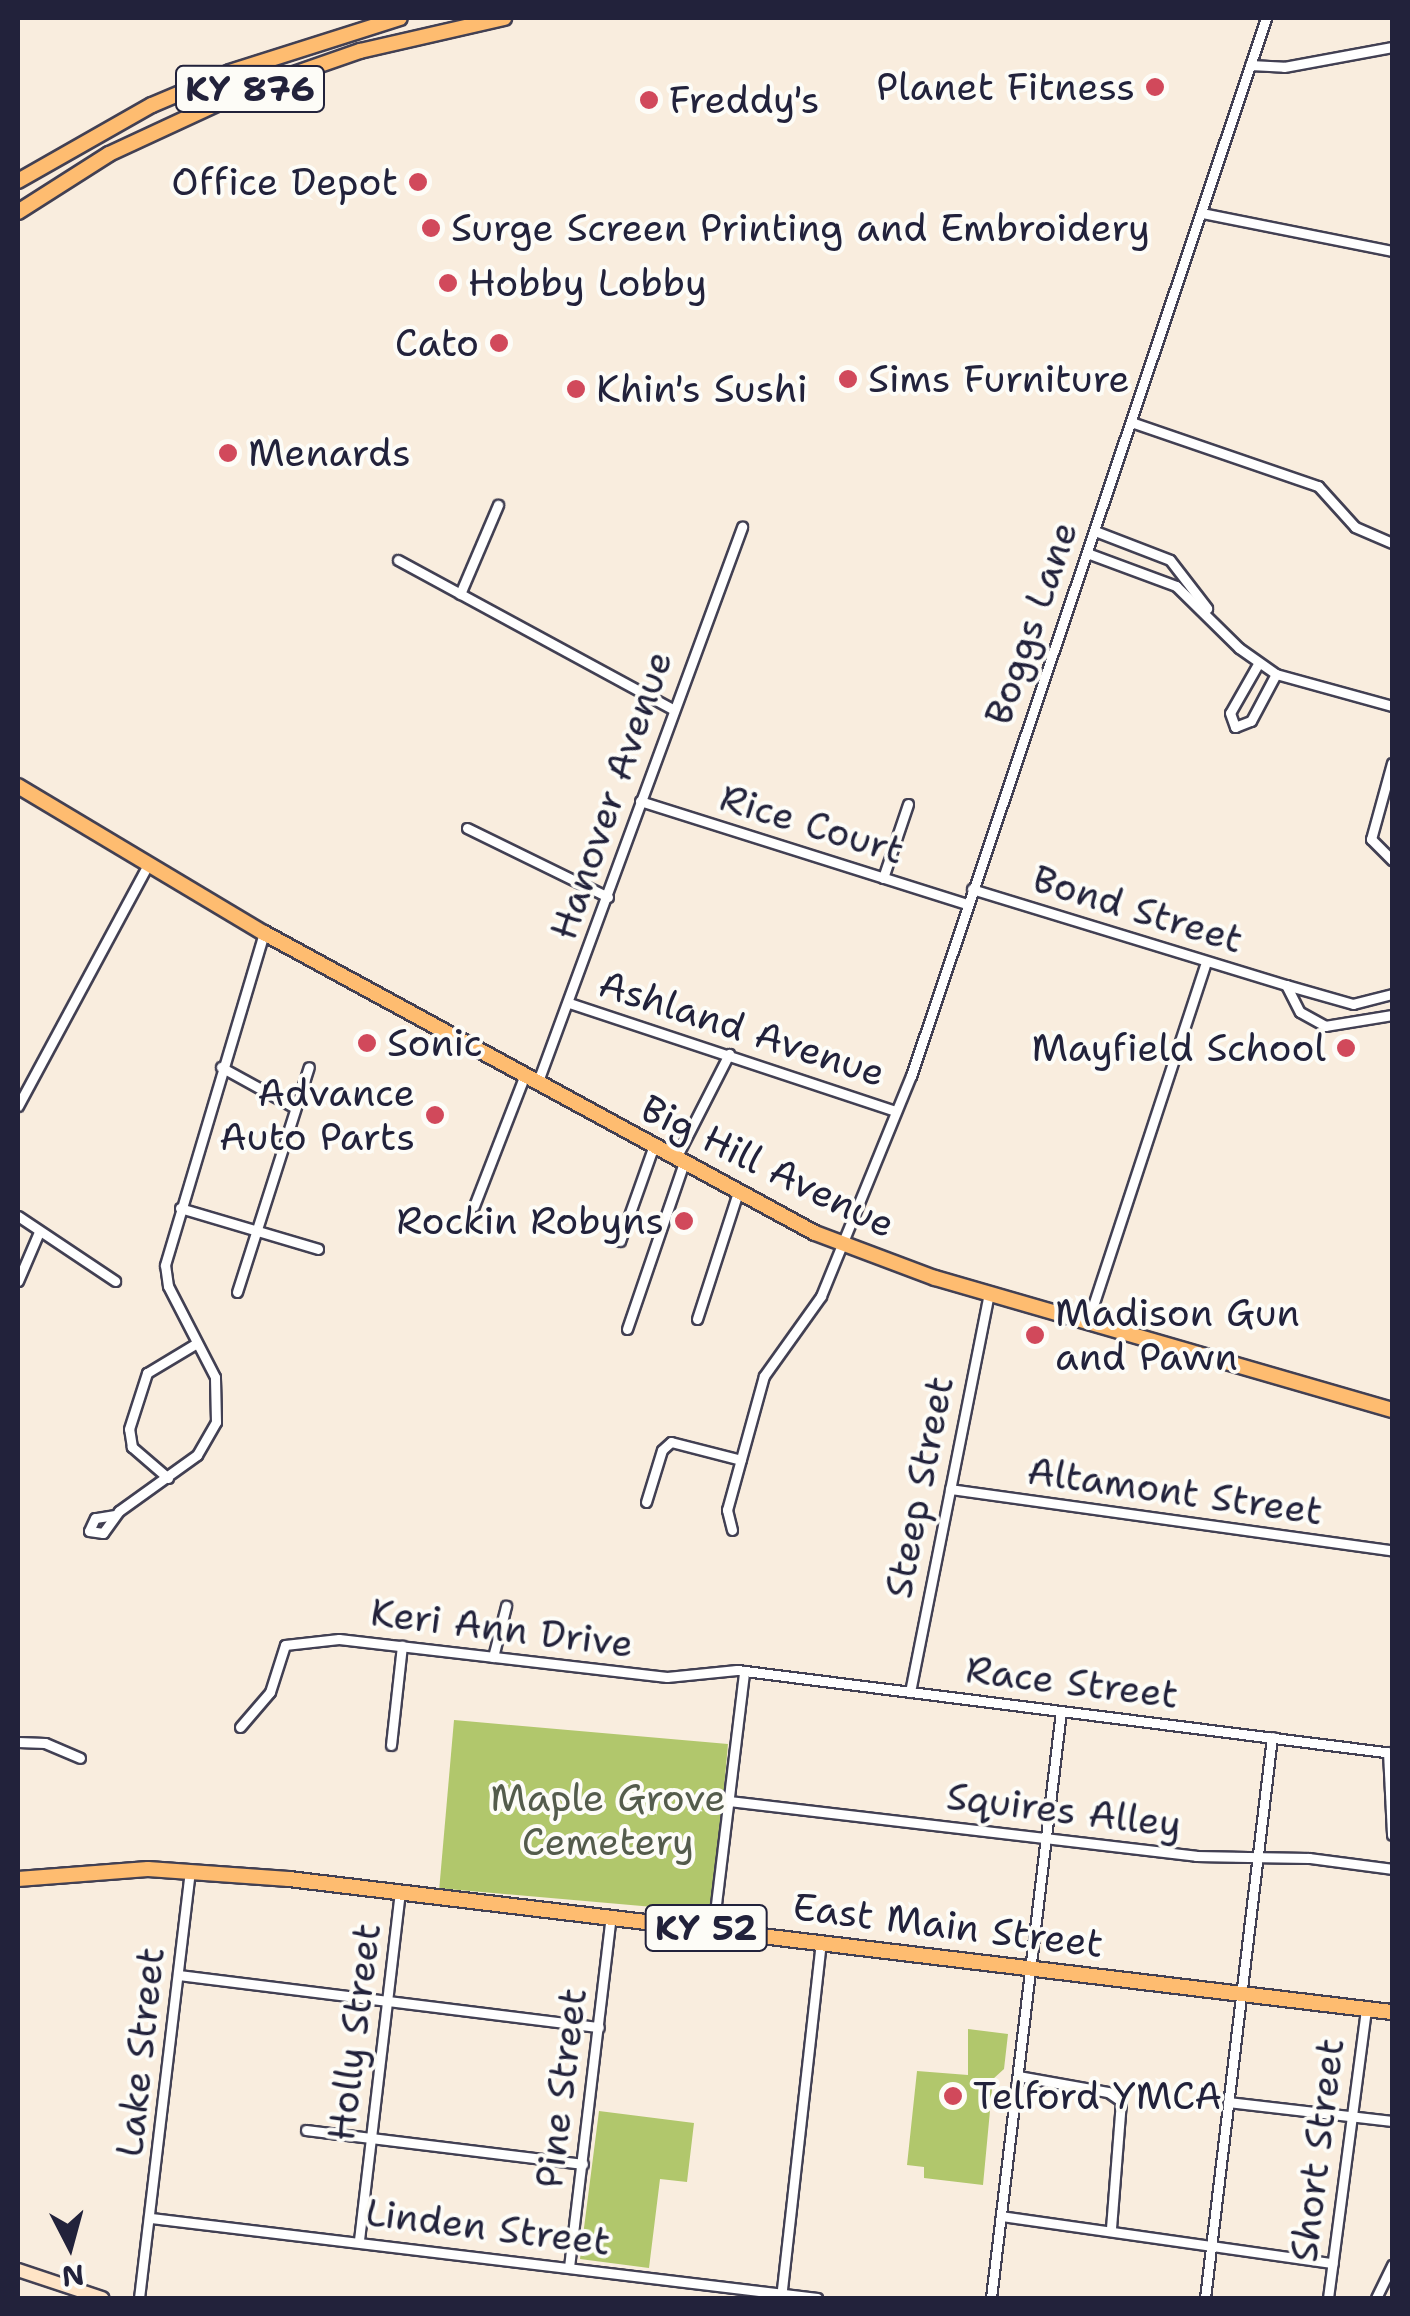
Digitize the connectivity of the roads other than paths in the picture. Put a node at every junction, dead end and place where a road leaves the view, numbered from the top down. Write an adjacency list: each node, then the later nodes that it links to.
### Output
1 (400, 18): 6 (main road, KY 876)
2 (1266, 18): 5 (street, Boggs Lane)
3 (494, 19): 7 (main road, KY 876)
4 (1392, 47): 5 (street)
5 (1250, 65): 8 (street, Boggs Lane)
6 (18, 181)
7 (18, 212)
8 (1202, 213): 9 (street); 10 (street, Boggs Lane)
9 (1392, 250)
10 (1132, 422): 13 (street, Boggs Lane); 14 (street)
11 (498, 505): 17 (street)
12 (742, 527): 22 (street, Hanover Avenue)
13 (1095, 531): 15 (street, Boggs Lane); 18 (street)
14 (1392, 544)
15 (1088, 553): 18 (street); 31 (street, Boggs Lane)
16 (398, 560): 17 (street)
17 (460, 594): 22 (street)
18 (1209, 616): 19 (street)
19 (1258, 664): 20 (street); 20 (street)
20 (1276, 674): 21 (street)
21 (1392, 706)
22 (672, 709): 25 (street, Hanover Avenue)
23 (1392, 763): 28 (street)
24 (18, 786): 29 (main road, Big Hill Avenue)
25 (640, 801): 30 (street, Rice Court); 32 (street, Hanover Avenue)
26 (908, 804): 30 (street)
27 (467, 828): 32 (street)
28 (1392, 860)
29 (146, 866): 34 (main road, Big Hill Avenue); 44 (street)
30 (883, 878): 33 (street, Rice Court)
31 (972, 889): 33 (street, Boggs Lane); 35 (street, Bond Street)
32 (608, 897): 38 (street, Hanover Avenue)
33 (966, 904): 46 (street, Boggs Lane)
34 (264, 933): 41 (street); 43 (main road, Big Hill Avenue)
35 (1206, 962): 36 (street, Bond Street); 63 (street)
36 (1286, 986): 37 (street, Bond Street); 39 (street, Bond Street)
37 (1392, 994)
38 (569, 1003): 40 (street, Ashland Avenue); 43 (street, Hanover Avenue)
39 (1392, 1015)
40 (729, 1054): 46 (street, Ashland Avenue); 48 (street)
41 (221, 1067): 45 (street); 51 (street)
42 (309, 1068): 45 (street)
43 (530, 1080): 47 (main road, Big Hill Avenue); 50 (street, Hanover Avenue)
44 (18, 1106)
45 (292, 1106): 53 (street)
46 (896, 1111): 56 (street, Boggs Lane)
47 (653, 1148): 48 (main road, Big Hill Avenue); 55 (street)
48 (679, 1163): 49 (main road, Big Hill Avenue); 64 (street)
49 (737, 1196): 56 (main road, Big Hill Avenue); 62 (street)
50 (474, 1206)
51 (180, 1208): 53 (street); 65 (street)
52 (18, 1216): 54 (street)
53 (254, 1230): 57 (street); 60 (street)
54 (39, 1232): 58 (street); 59 (street)
55 (620, 1241)
56 (840, 1244): 61 (main road, Big Hill Avenue); 67 (street, Boggs Lane)
57 (318, 1249)
58 (18, 1281)
59 (115, 1281)
60 (236, 1292)
61 (989, 1293): 63 (main road, Big Hill Avenue); 69 (street, Steep Street)
62 (697, 1319)
63 (1088, 1321): 66 (main road, Big Hill Avenue)
64 (628, 1329)
65 (197, 1342): 68 (street); 68 (street)
66 (1392, 1410)
67 (740, 1460): 70 (street); 72 (street, Boggs Lane)
68 (168, 1478): 71 (street)
69 (950, 1490): 73 (street, Altamont Street); 78 (street, Steep Street)
70 (646, 1502)
71 (115, 1515)
72 (732, 1530)
73 (1392, 1550)
74 (506, 1606): 76 (street)
75 (402, 1646): 76 (street, Keri Ann Drive); 80 (street, Keri Ann Drive); 83 (street)
76 (493, 1657): 77 (street, Keri Ann Drive)
77 (744, 1671): 78 (street, Race Street); 86 (street)
78 (910, 1692): 79 (street, Race Street)
79 (1062, 1711): 81 (street, Race Street); 87 (street)
80 (240, 1727)
81 (1272, 1737): 84 (street, Race Street); 89 (street)
82 (18, 1742): 85 (street)
83 (391, 1744)
84 (1390, 1753): 88 (street)
85 (80, 1758)
86 (729, 1801): 87 (street, Squires Alley); 95 (street)
87 (1044, 1835): 89 (street, Squires Alley); 97 (street)
88 (1392, 1835)
89 (1258, 1861): 91 (street, Squires Alley); 99 (street)
90 (190, 1870): 92 (main road, East Main Street / KY 52); 93 (main road, East Main Street / KY 52); 98 (street, Lake Street)
91 (1392, 1870)
92 (18, 1879)
93 (400, 1891): 94 (main road, East Main Street / KY 52); 100 (street, Holly Street)
94 (611, 1916): 95 (main road, East Main Street / KY 52); 103 (street, Pine Street)
95 (713, 1929): 96 (main road, East Main Street / KY 52)
96 (820, 1943): 97 (main road, East Main Street / KY 52); 120 (street)
97 (1030, 1966): 99 (main road, East Main Street / KY 52); 104 (street)
98 (179, 1975): 100 (street); 112 (street, Lake Street)
99 (1241, 1993): 101 (main road, East Main Street / KY 52); 105 (street)
100 (389, 2001): 103 (street); 109 (street, Holly Street)
101 (1366, 2008): 102 (main road, East Main Street / KY 52); 106 (street, Short Street)
102 (1392, 2012)
103 (599, 2026): 110 (street, Pine Street)
104 (1018, 2076): 111 (street); 113 (street)
105 (1228, 2102): 106 (street); 115 (street)
106 (1352, 2116): 107 (street); 116 (street, Short Street)
107 (1392, 2121)
108 (306, 2130): 109 (street)
109 (371, 2138): 110 (street); 114 (street, Holly Street)
110 (583, 2164): 118 (street, Pine Street)
111 (1001, 2216): 113 (street); 124 (street)
112 (151, 2218): 114 (street, Linden Street); 122 (street, Lake Street)
113 (1110, 2228): 115 (street)
114 (359, 2240): 118 (street, Linden Street)
115 (1211, 2247): 116 (street); 125 (street)
116 (1333, 2263): 126 (street, Short Street)
117 (1392, 2266): 127 (street)
118 (569, 2267): 120 (street, Linden Street)
119 (18, 2270): 121 (street)
120 (781, 2297): 123 (street, Linden Street)
121 (102, 2298)
122 (138, 2298)
123 (817, 2298)
124 (991, 2298)
125 (1205, 2298)
126 (1328, 2298)
127 (1376, 2298)

